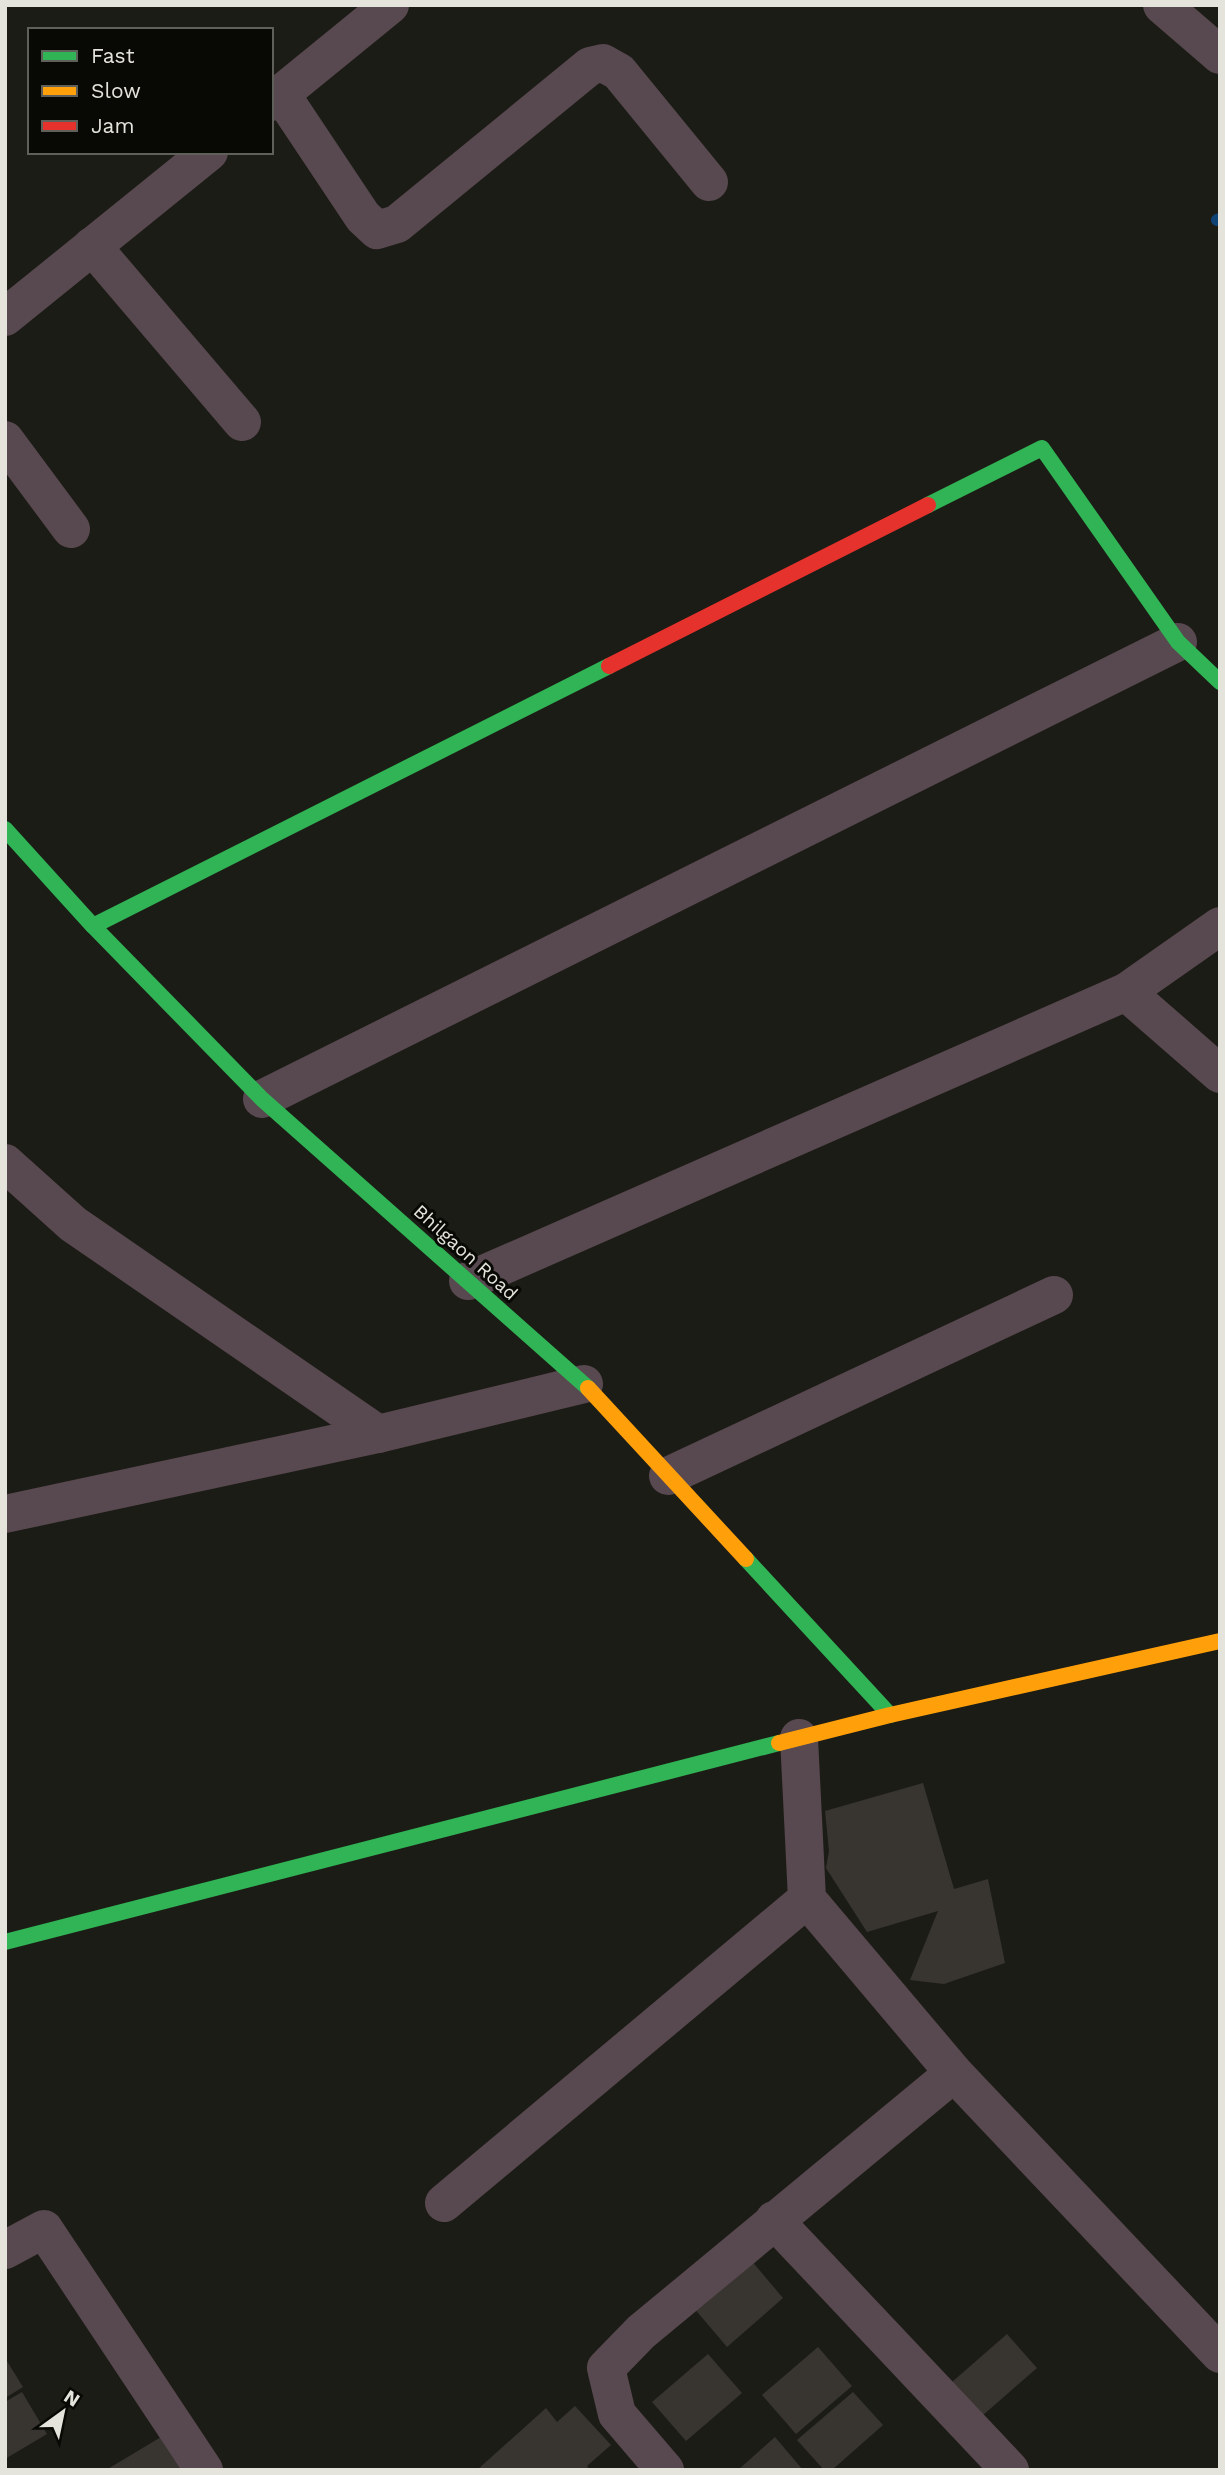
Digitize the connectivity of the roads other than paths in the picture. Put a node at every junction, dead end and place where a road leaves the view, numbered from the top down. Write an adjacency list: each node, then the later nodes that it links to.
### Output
1 (390, 5): 4 (street)
2 (1162, 5): 3 (street)
3 (1220, 55)
4 (276, 98): 6 (street)
5 (207, 154): 7 (street)
6 (709, 182)
7 (93, 246): 8 (street); 9 (street)
8 (5, 317)
9 (242, 422)
10 (5, 440): 11 (street)
11 (71, 528)
12 (1178, 642): 13 (street); 15 (street); 19 (street)
13 (1220, 681)
14 (5, 830): 15 (street, Bhilgaon Road)
15 (93, 926): 19 (street, Bhilgaon Road)
16 (1220, 926): 17 (street)
17 (1126, 992): 18 (street); 21 (street)
18 (1220, 1074)
19 (262, 1099): 21 (street, Bhilgaon Road)
20 (5, 1163): 24 (street)
21 (468, 1281): 23 (street, Bhilgaon Road)
22 (1054, 1295): 25 (street)
23 (584, 1384): 24 (street); 25 (street, Bhilgaon Road)
24 (378, 1434): 26 (street)
25 (668, 1476): 28 (street, Bhilgaon Road)
26 (6, 1513)
27 (1220, 1641): 28 (street)
28 (890, 1715): 29 (street)
29 (799, 1738): 30 (street); 31 (street)
30 (807, 1899): 32 (street); 33 (street)
31 (5, 1942)
32 (954, 2073): 34 (street); 36 (street)
33 (444, 2203)
34 (774, 2220): 38 (street); 39 (street)
35 (5, 2250): 37 (street)
36 (1220, 2354)
37 (204, 2470)
38 (665, 2470)
39 (1010, 2470)

